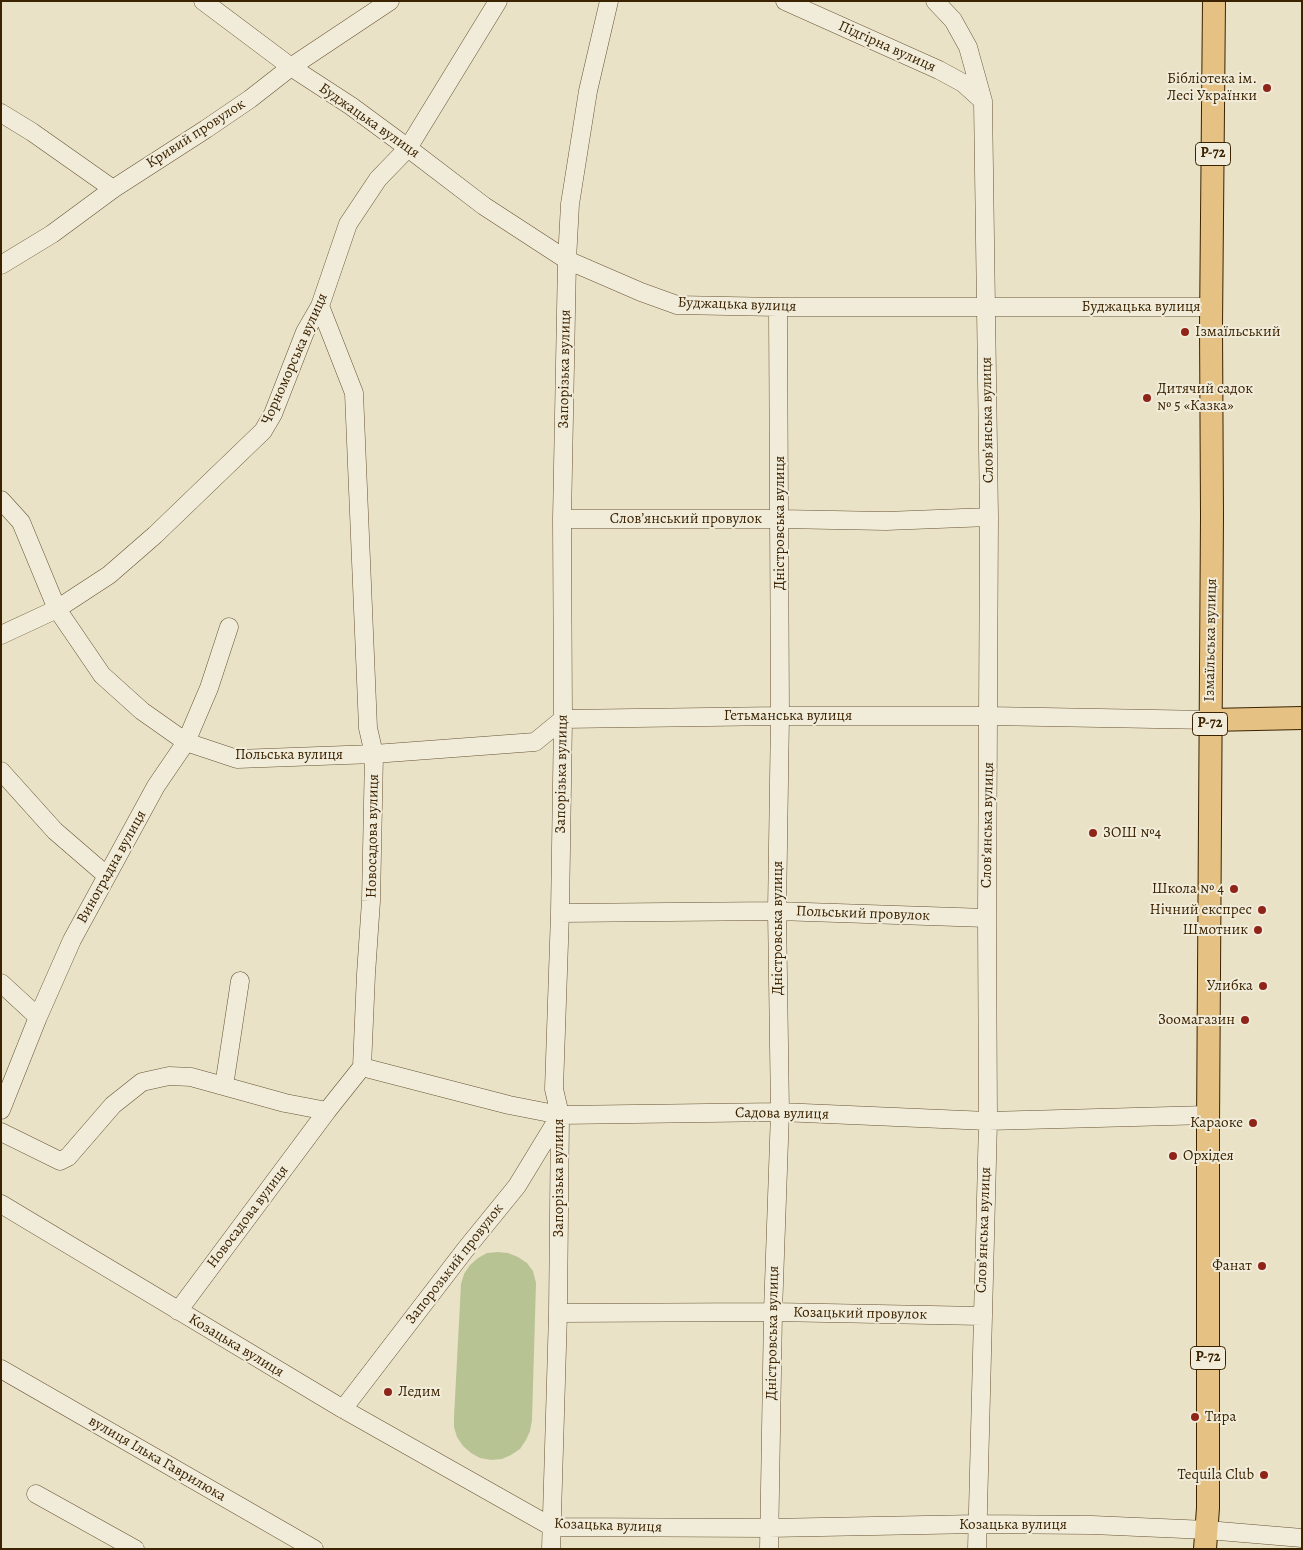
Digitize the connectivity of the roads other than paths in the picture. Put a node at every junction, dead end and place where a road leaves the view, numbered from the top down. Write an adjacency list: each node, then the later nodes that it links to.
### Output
1 (203, 1): 8 (street, Буджацька вулиця)
2 (390, 1): 8 (street, Кривий провулок)
3 (498, 1): 11 (street, Чорноморська вулиця)
4 (609, 1): 13 (street, Запорізька вулиця)
5 (785, 1): 9 (street, Підгірна вулиця)
6 (935, 1): 9 (street, Словʼянська вулиця)
7 (1214, 1): 18 (main road, Ізмаїльська вулиця / Р-72)
8 (291, 67): 11 (street, Буджацька вулиця); 12 (street, Кривий провулок)
9 (983, 101): 17 (street, Словʼянська вулиця)
10 (4, 118): 12 (street)
11 (408, 148): 13 (street, Буджацька вулиця); 15 (street, Чорноморська вулиця)
12 (113, 189): 14 (street, Кривий провулок)
13 (567, 260): 16 (street, Буджацька вулиця); 21 (street, Запорізька вулиця)
14 (1, 265)
15 (320, 306): 23 (street, Чорноморська вулиця); 32 (street, Новосадова вулиця)
16 (778, 307): 17 (street, Буджацька вулиця); 22 (street, Дністровська вулиця)
17 (987, 307): 18 (street, Буджацька вулиця); 20 (street, Словʼянська вулиця)
18 (1212, 307): 30 (main road, Ізмаїльська вулиця / Р-72)
19 (1, 500): 23 (street, Польська вулиця)
20 (989, 517): 22 (street, Словʼянський провулок); 27 (street, Словʼянська вулиця)
21 (562, 518): 22 (street, Словʼянський провулок); 29 (street, Запорізька вулиця)
22 (780, 519): 26 (street, Дністровська вулиця)
23 (57, 609): 25 (street, Чорноморська вулиця); 31 (street, Польська вулиця)
24 (230, 627): 31 (street, Виноградна вулиця)
25 (3, 633)
26 (780, 716): 27 (street, Гетьманська вулиця); 29 (street, Гетьманська вулиця); 35 (street, Дністровська вулиця)
27 (989, 716): 30 (street, Гетьманська вулиця); 37 (street, Словʼянська вулиця)
28 (1302, 718): 30 (main road)
29 (563, 719): 32 (street); 36 (street, Запорізька вулиця)
30 (1210, 720): 47 (main road, Ізмаїльська вулиця / Р-72)
31 (186, 742): 32 (street, Польська вулиця); 34 (street, Виноградна вулиця)
32 (374, 754): 41 (street, Новосадова вулиця)
33 (1, 771): 34 (street)
34 (106, 874): 40 (street, Виноградна вулиця)
35 (777, 911): 36 (street, Польський провулок); 37 (street, Польський провулок); 45 (street, Дністровська вулиця)
36 (560, 913): 46 (street, Запорізька вулиця)
37 (987, 918): 48 (street, Словʼянська вулиця)
38 (240, 981): 42 (street)
39 (1, 983): 40 (street)
40 (38, 1017): 43 (street, Виноградна вулиця)
41 (362, 1068): 44 (street, Новосадова вулиця); 46 (street, Садова вулиця)
42 (224, 1086): 44 (street); 49 (street)
43 (1, 1110)
44 (327, 1111): 51 (street, Новосадова вулиця)
45 (780, 1112): 46 (street, Садова вулиця); 48 (street, Садова вулиця); 52 (street, Дністровська вулиця)
46 (560, 1115): 53 (street, Запорізька вулиця); 56 (street, Запорозький провулок)
47 (1208, 1115): 48 (street, Садова вулиця); 62 (main road, Ізмаїльська вулиця / Р-72)
48 (988, 1121): 54 (street, Словʼянська вулиця)
49 (1, 1132)
50 (1, 1204): 51 (street, Козацька вулиця)
51 (178, 1311): 56 (street, Козацька вулиця)
52 (773, 1312): 53 (street, Козацький провулок); 54 (street, Козацький провулок); 60 (street, Дністровська вулиця)
53 (558, 1313): 59 (street, Запорізька вулиця)
54 (982, 1316): 58 (street, Словʼянська вулиця)
55 (1, 1368): 64 (street, вулиця Ілька Гаврилюка)
56 (343, 1409): 59 (street, Козацька вулиця)
57 (36, 1494): 63 (street)
58 (978, 1524): 60 (street, Козацька вулиця); 62 (street, Козацька вулиця); 67 (street, Словʼянська вулиця)
59 (552, 1527): 60 (street, Козацька вулиця); 65 (street, Запорізька вулиця)
60 (769, 1528): 66 (street, Дністровська вулиця)
61 (1302, 1538): 62 (street, Козацька вулиця)
62 (1206, 1539)
63 (135, 1549)
64 (314, 1549)
65 (551, 1549)
66 (769, 1549)
67 (978, 1549)

